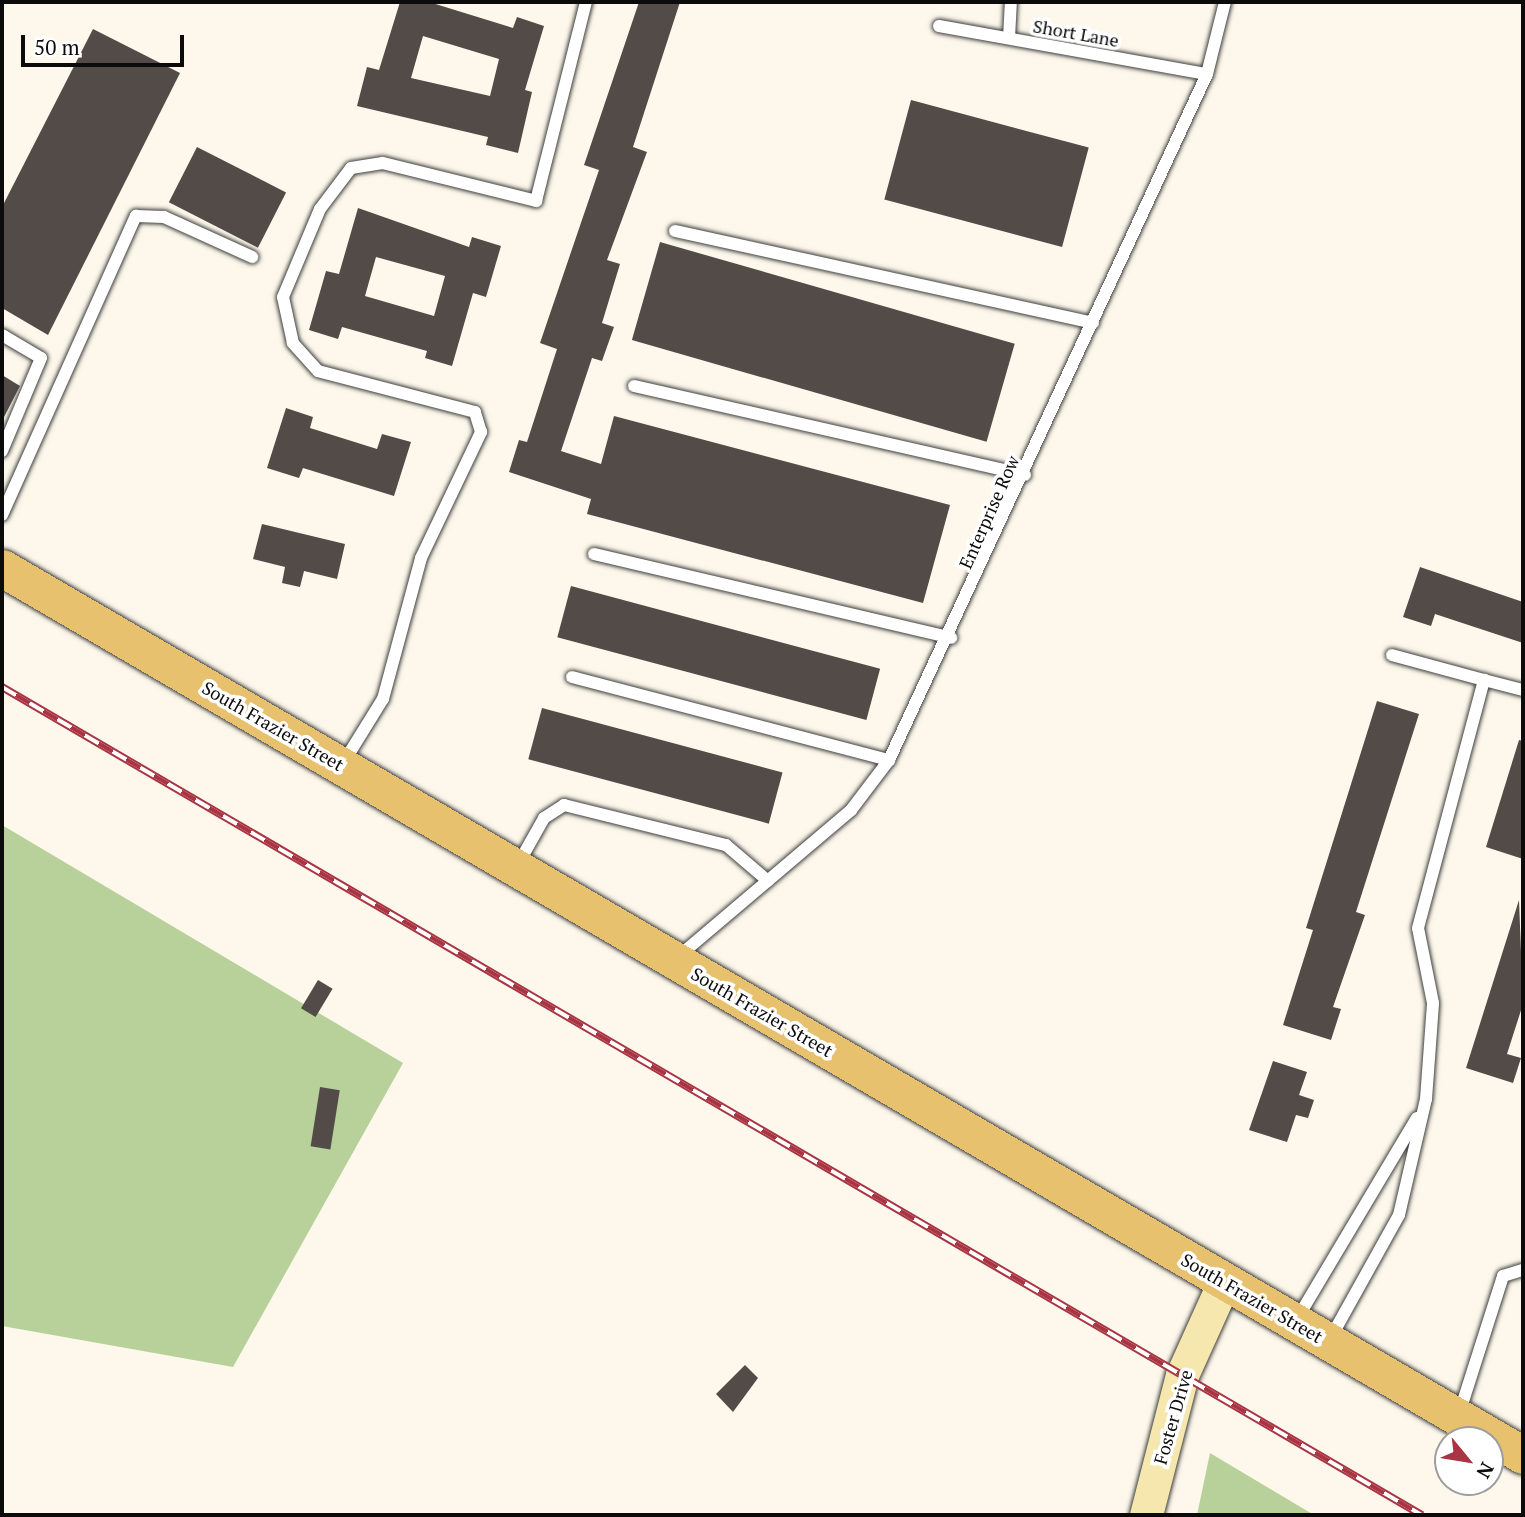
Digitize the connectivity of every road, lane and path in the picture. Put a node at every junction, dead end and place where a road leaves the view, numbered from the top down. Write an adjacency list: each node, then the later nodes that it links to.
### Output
1 (586, 2): 23 (lane)
2 (1011, 2): 5 (lane)
3 (1225, 2): 6 (lane, Enterprise Row)
4 (939, 26): 5 (lane, Short Lane)
5 (1009, 38): 6 (lane, Short Lane)
6 (1207, 74): 9 (lane, Enterprise Row)
7 (675, 231): 9 (lane)
8 (251, 257): 14 (lane)
9 (1093, 323): 13 (lane, Enterprise Row)
10 (2, 335): 12 (lane)
11 (635, 386): 13 (lane)
12 (2, 451)
13 (1025, 475): 17 (lane, Enterprise Row)
14 (2, 515)
15 (594, 554): 17 (lane)
16 (2, 568): 23 (main road, South Frazier Street)
17 (951, 638): 22 (lane, Enterprise Row)
18 (1392, 654): 20 (lane)
19 (572, 677): 22 (lane)
20 (1484, 680): 21 (lane); 27 (lane)
21 (1523, 690)
22 (889, 760): 25 (lane, Enterprise Row)
23 (341, 766): 24 (main road, South Frazier Street)
24 (515, 868): 25 (lane); 26 (main road, South Frazier Street)
25 (768, 881): 26 (lane, Enterprise Row)
26 (673, 961): 29 (main road, South Frazier Street)
27 (1426, 1099): 30 (lane); 31 (lane)
28 (1523, 1270): 32 (lane)
29 (1224, 1282): 30 (main road, South Frazier Street); 34 (street, Foster Drive)
30 (1294, 1323): 31 (main road, South Frazier Street)
31 (1328, 1343): 32 (main road, South Frazier Street)
32 (1458, 1418): 33 (main road, South Frazier Street)
33 (1523, 1455)
34 (1146, 1515)

